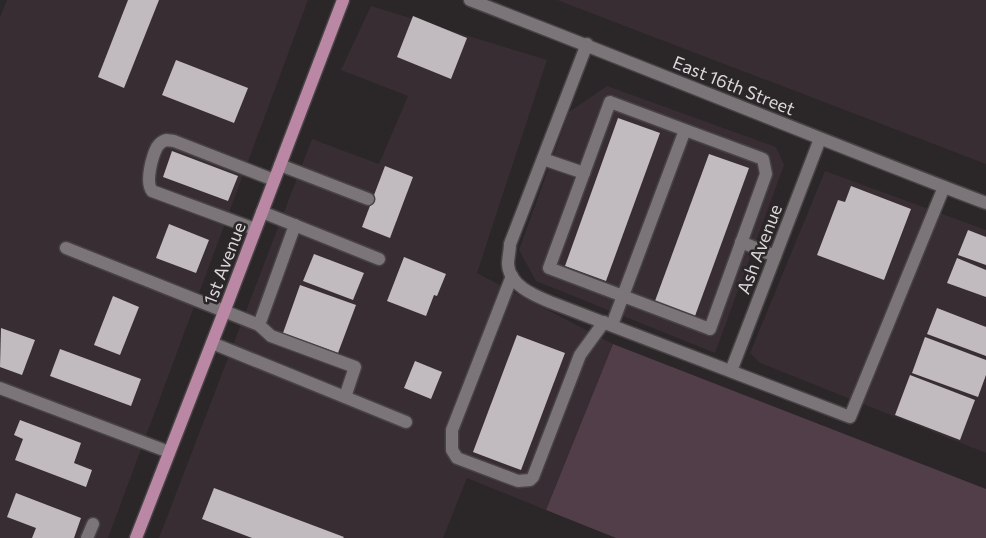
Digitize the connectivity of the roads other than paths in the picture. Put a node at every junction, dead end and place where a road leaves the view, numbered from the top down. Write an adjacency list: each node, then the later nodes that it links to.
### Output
1 (343, 0): 7 (main road, 1st Avenue)
2 (470, 0): 3 (street, East 16th Street)
3 (587, 44): 5 (street, East 16th Street); 6 (street)
4 (685, 130): 8 (street); 16 (street); 21 (street)
5 (820, 139): 10 (street, East 16th Street); 18 (street, Ash Avenue)
6 (544, 159): 8 (street); 20 (street)
7 (280, 165): 9 (main road, 1st Avenue); 11 (street)
8 (584, 173): 21 (street)
9 (274, 180): 13 (main road, 1st Avenue); 15 (street)
10 (944, 187): 12 (street, East 16th Street); 26 (street)
11 (368, 199)
12 (986, 203)
13 (262, 212): 14 (street); 15 (main road, 1st Avenue)
14 (295, 224): 19 (street); 24 (street)
15 (256, 229): 22 (main road, 1st Avenue)
16 (741, 242): 18 (street); 21 (street)
17 (66, 248): 22 (street)
18 (775, 256): 26 (street, Ash Avenue)
19 (379, 259)
20 (512, 276): 23 (street); 23 (street)
21 (623, 296): 23 (street)
22 (224, 312): 24 (street); 25 (main road, 1st Avenue)
23 (608, 324): 26 (street)
24 (259, 326): 28 (street)
25 (212, 343): 28 (street); 30 (main road, 1st Avenue)
26 (731, 371)
27 (0, 388): 30 (street)
28 (345, 397): 29 (street)
29 (406, 422)
30 (169, 452): 33 (main road, 1st Avenue)
31 (93, 524): 32 (street)
32 (87, 538)
33 (136, 538)

